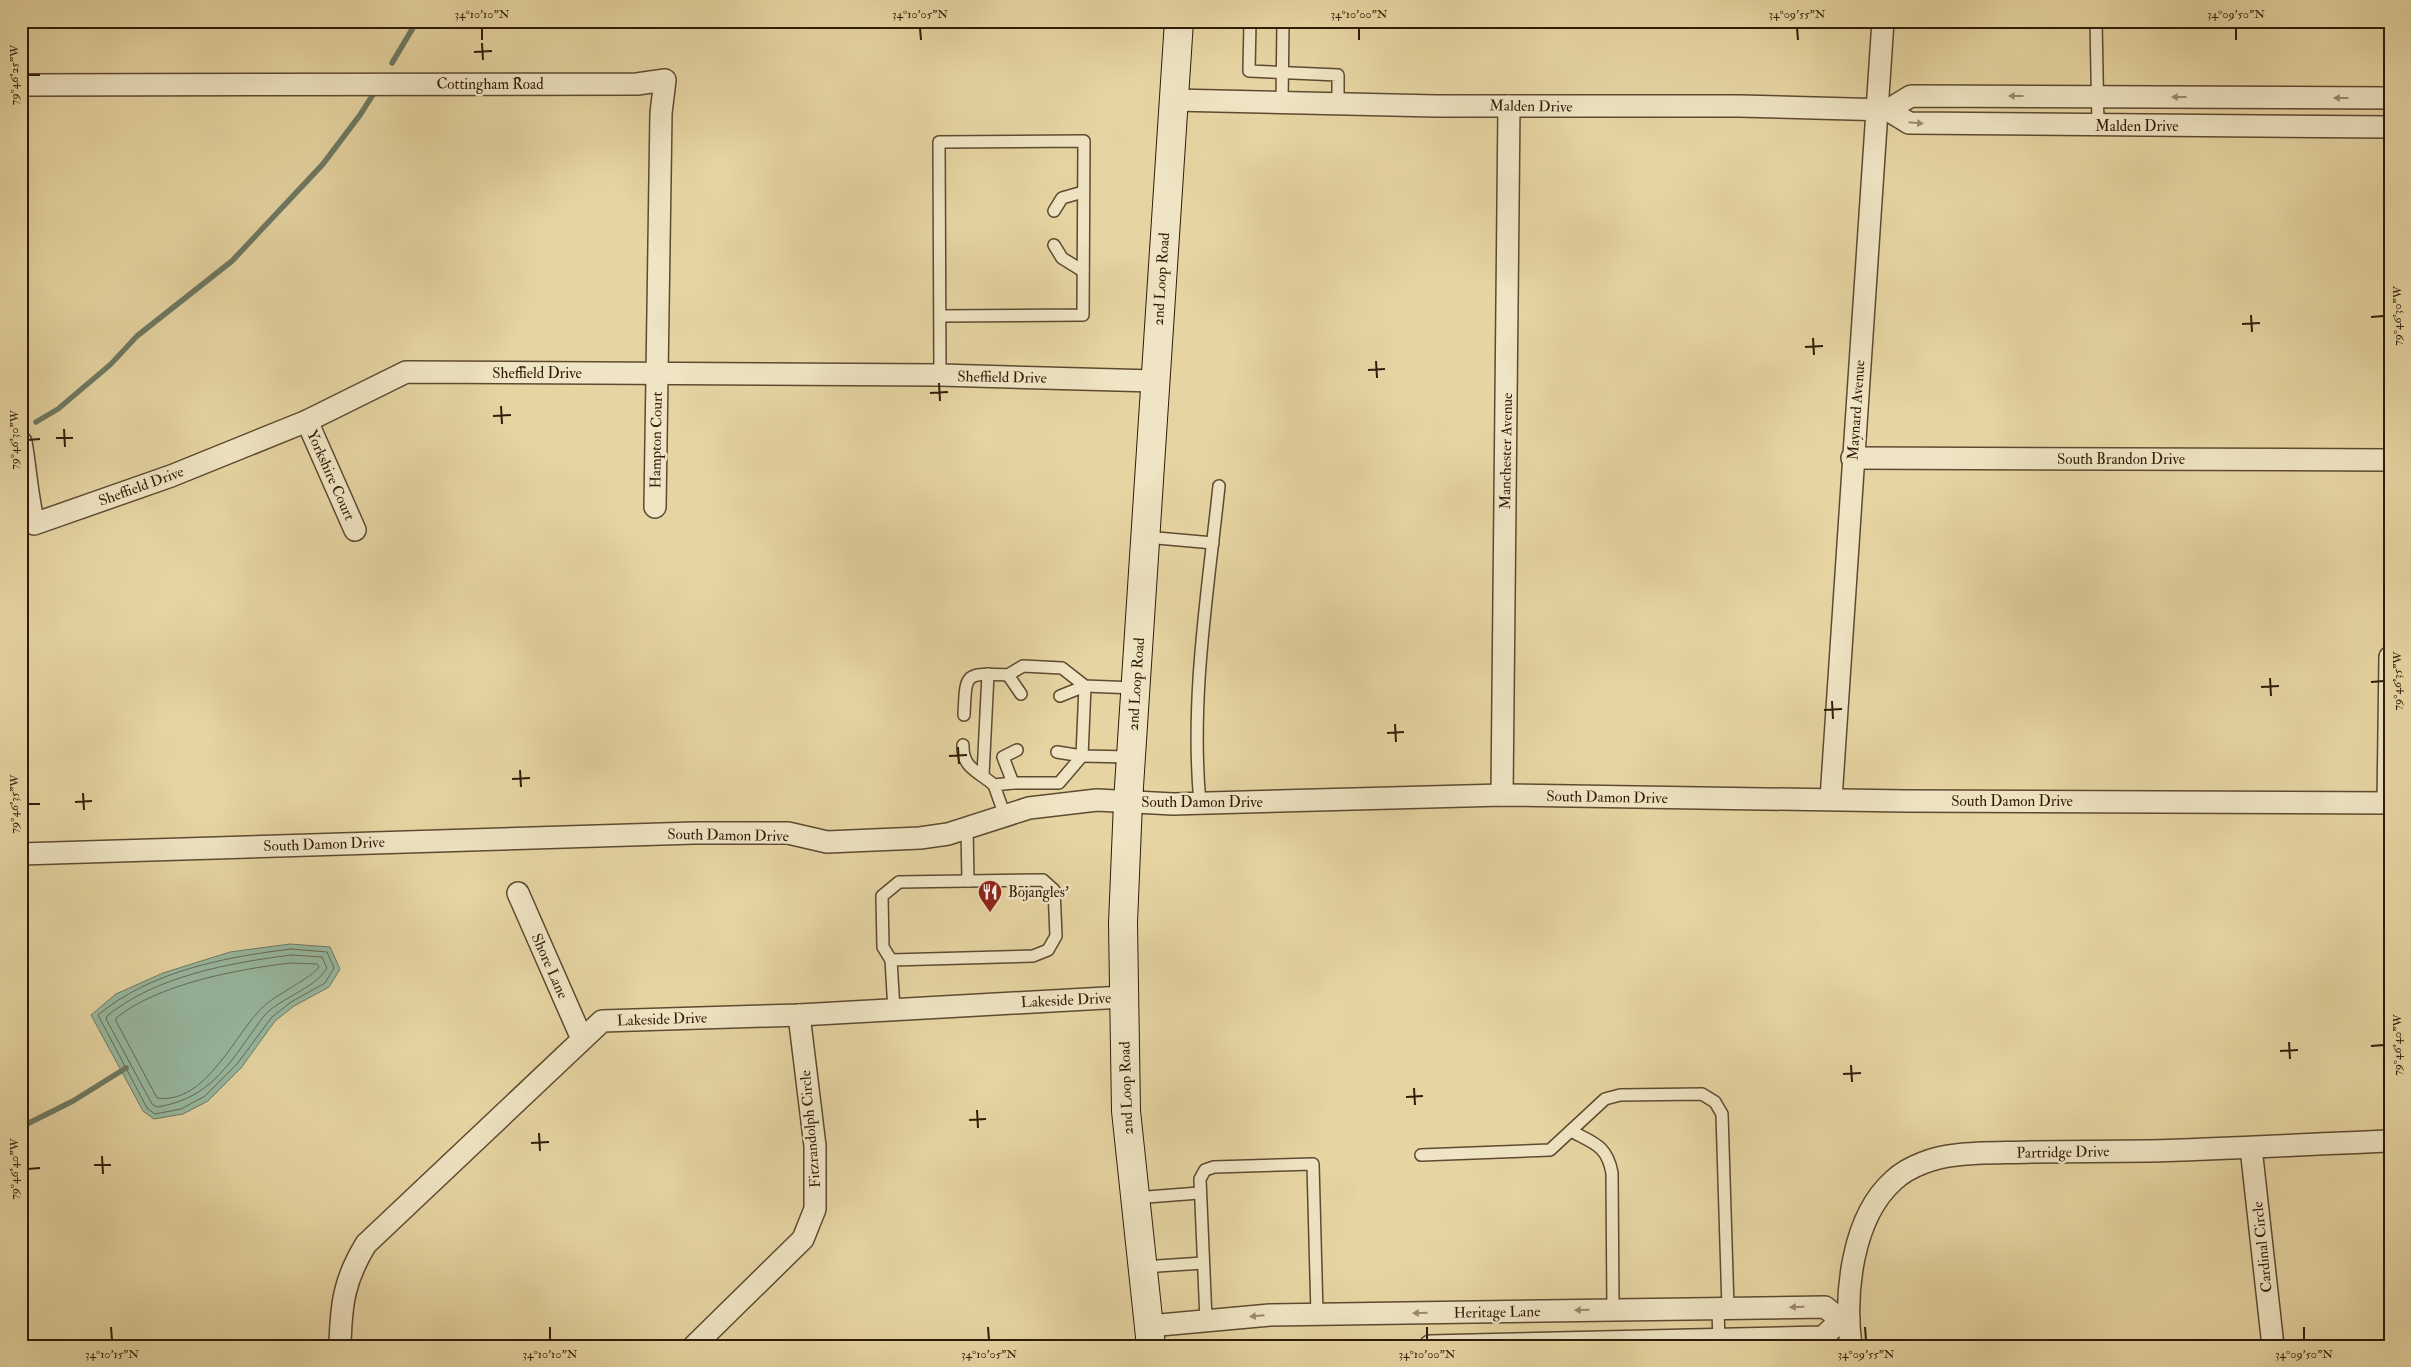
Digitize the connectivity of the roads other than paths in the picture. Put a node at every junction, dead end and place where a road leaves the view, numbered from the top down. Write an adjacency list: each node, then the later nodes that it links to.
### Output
1 (1179, 21): 10 (main road, 2nd Loop Road)
2 (1250, 21): 6 (lane)
3 (1282, 21): 6 (lane)
4 (1883, 21): 14 (street, Maynard Avenue)
5 (2096, 21): 8 (lane)
6 (1282, 73): 11 (lane); 12 (lane)
7 (21, 85): 22 (street, Cottingham Road)
8 (2098, 97): 9 (street, Malden Drive, one-way to 8); 14 (street, Malden Drive, one-way to 14); 15 (lane)
9 (2390, 98)
10 (1174, 100): 11 (street, Malden Drive); 24 (main road, 2nd Loop Road)
11 (1282, 103): 12 (street, Malden Drive)
12 (1338, 103): 13 (street, Malden Drive)
13 (1509, 106): 14 (street, Malden Drive); 52 (street, Manchester Avenue)
14 (1883, 110): 15 (street, Malden Drive, one-way to 15); 27 (street, Maynard Avenue)
15 (2098, 126): 16 (street, Malden Drive)
16 (2390, 127)
17 (1083, 192): 18 (lane); 20 (lane); 21 (lane)
18 (1054, 211)
19 (1054, 246): 20 (lane)
20 (1083, 271): 21 (lane)
21 (940, 316): 23 (lane)
22 (657, 373): 23 (street, Sheffield Drive); 25 (street, Sheffield Drive); 30 (street, Hampton Court)
23 (940, 375): 24 (street, Sheffield Drive)
24 (1154, 381): 32 (main road, 2nd Loop Road)
25 (307, 421): 26 (street, Sheffield Drive); 31 (street, Yorkshire Court)
26 (21, 442)
27 (1852, 458): 28 (street, South Brandon Drive); 53 (street, Maynard Avenue)
28 (2390, 460)
29 (1219, 486): 33 (lane)
30 (655, 506)
31 (355, 530)
32 (1146, 537): 33 (lane); 38 (main road, 2nd Loop Road)
33 (1213, 543): 56 (lane)
34 (2390, 656): 55 (street)
35 (988, 674): 36 (lane); 41 (lane); 45 (lane)
36 (1008, 675): 37 (lane); 39 (lane)
37 (1085, 686): 38 (lane); 40 (lane); 46 (lane)
38 (1135, 688): 48 (main road, 2nd Loop Road)
39 (1021, 694)
40 (1060, 696)
41 (964, 715)
42 (962, 745): 49 (lane)
43 (1017, 750): 47 (lane)
44 (1057, 752): 46 (lane)
45 (984, 756): 47 (lane); 49 (lane)
46 (1082, 756): 48 (lane); 50 (lane)
47 (1003, 757): 50 (lane)
48 (1131, 757): 54 (main road, 2nd Loop Road)
49 (983, 775): 51 (lane)
50 (1012, 782): 51 (lane)
51 (994, 784): 57 (lane)
52 (1502, 796): 53 (street, South Damon Drive); 56 (street, South Damon Drive)
53 (1832, 800): 55 (street, South Damon Drive)
54 (1128, 802): 56 (street, South Damon Drive); 57 (street, South Damon Drive); 63 (main road, 2nd Loop Road)
55 (2389, 802)
56 (1200, 803)
57 (1006, 816): 58 (street, South Damon Drive)
58 (967, 829): 59 (street, South Damon Drive); 60 (lane)
59 (21, 854)
60 (968, 881): 62 (lane); 62 (lane)
61 (518, 893): 66 (street, Shore Lane)
62 (891, 960): 64 (lane)
63 (1123, 997): 64 (street, Lakeside Drive); 72 (main road, 2nd Loop Road)
64 (894, 1010): 65 (street, Lakeside Drive)
65 (799, 1015): 66 (street, Lakeside Drive); 84 (street, Fitzrandolph Circle)
66 (582, 1039): 83 (street, Lakeside Drive)
67 (1571, 1131): 70 (lane); 75 (lane); 76 (lane)
68 (2390, 1141): 69 (street, Partridge Drive)
69 (2251, 1148): 79 (street, Partridge Drive); 87 (street, Cardinal Circle)
70 (1421, 1155)
71 (1200, 1193): 72 (lane); 73 (lane); 77 (lane)
72 (1134, 1198): 74 (main road, 2nd Loop Road)
73 (1204, 1263): 74 (lane); 78 (lane)
74 (1142, 1268): 80 (main road, 2nd Loop Road)
75 (1723, 1308): 76 (street, Heritage Lane); 79 (street, Heritage Lane, one-way to 75); 81 (lane)
76 (1613, 1310): 77 (street, Heritage Lane, one-way to 77)
77 (1317, 1314): 78 (street, Heritage Lane, one-way to 78)
78 (1206, 1320): 80 (street, Heritage Lane)
79 (1845, 1320): 81 (street); 86 (street, Partridge Drive)
80 (1150, 1336)
81 (1719, 1343): 82 (street)
82 (1498, 1345): 85 (street)
83 (340, 1346)
84 (694, 1346)
85 (1430, 1346)
86 (1851, 1346)
87 (2272, 1346)

